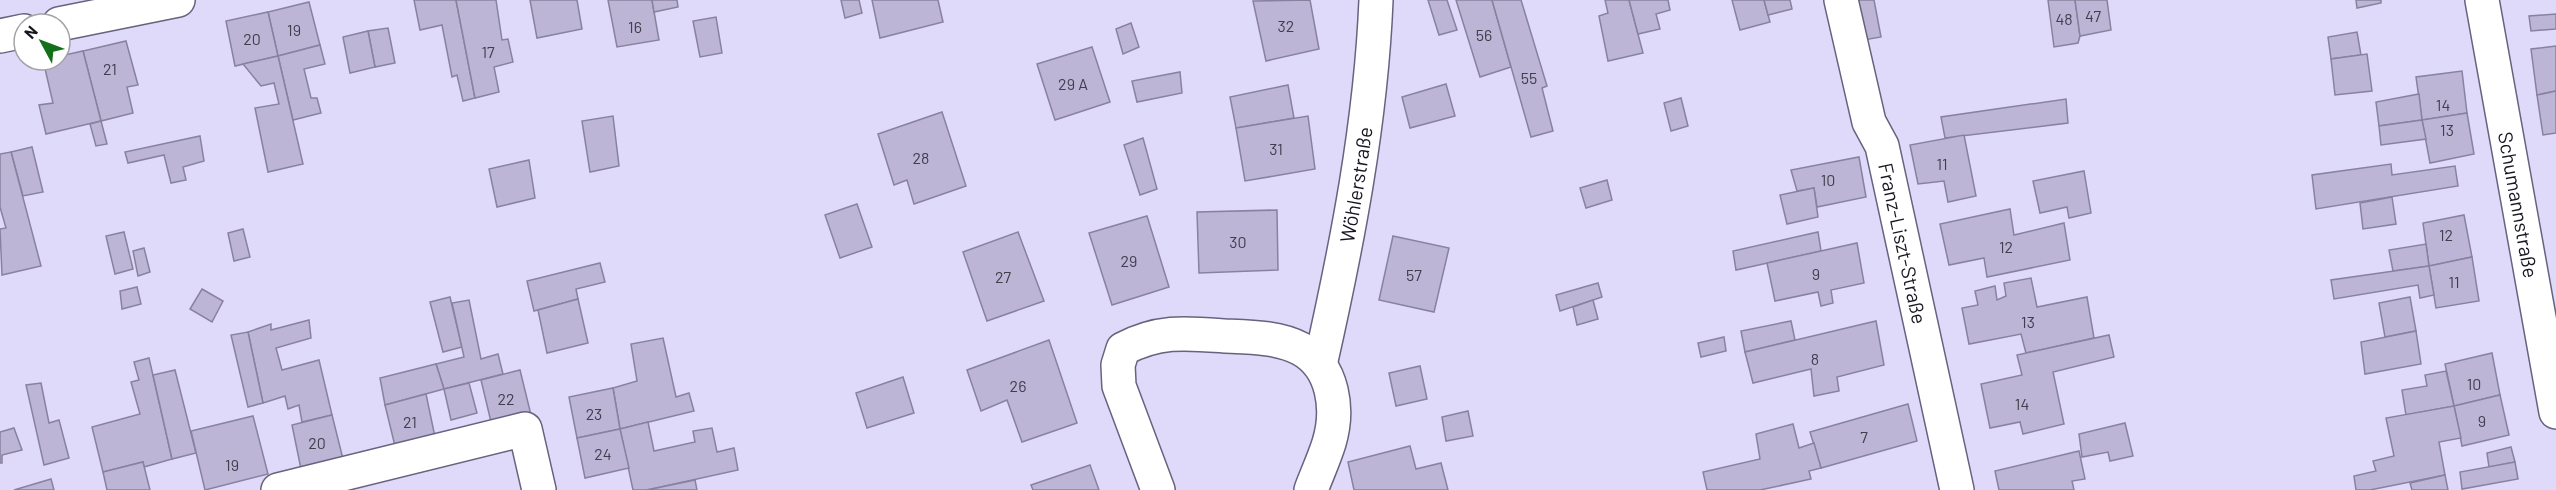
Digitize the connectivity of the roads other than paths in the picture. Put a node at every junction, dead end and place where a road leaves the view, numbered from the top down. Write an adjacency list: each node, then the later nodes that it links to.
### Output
1 (178, 0): 5 (street)
2 (1376, 0): 6 (street, Wöhlerstraße)
3 (1841, 0): 12 (street, Franz-Liszt-Straße)
4 (2482, 0): 7 (street, Schumannstraße)
5 (72, 21)
6 (1320, 365): 10 (street); 11 (street)
7 (2556, 412)
8 (278, 490): 9 (street)
9 (539, 490)
10 (1158, 490)
11 (1311, 490)
12 (1957, 490)

